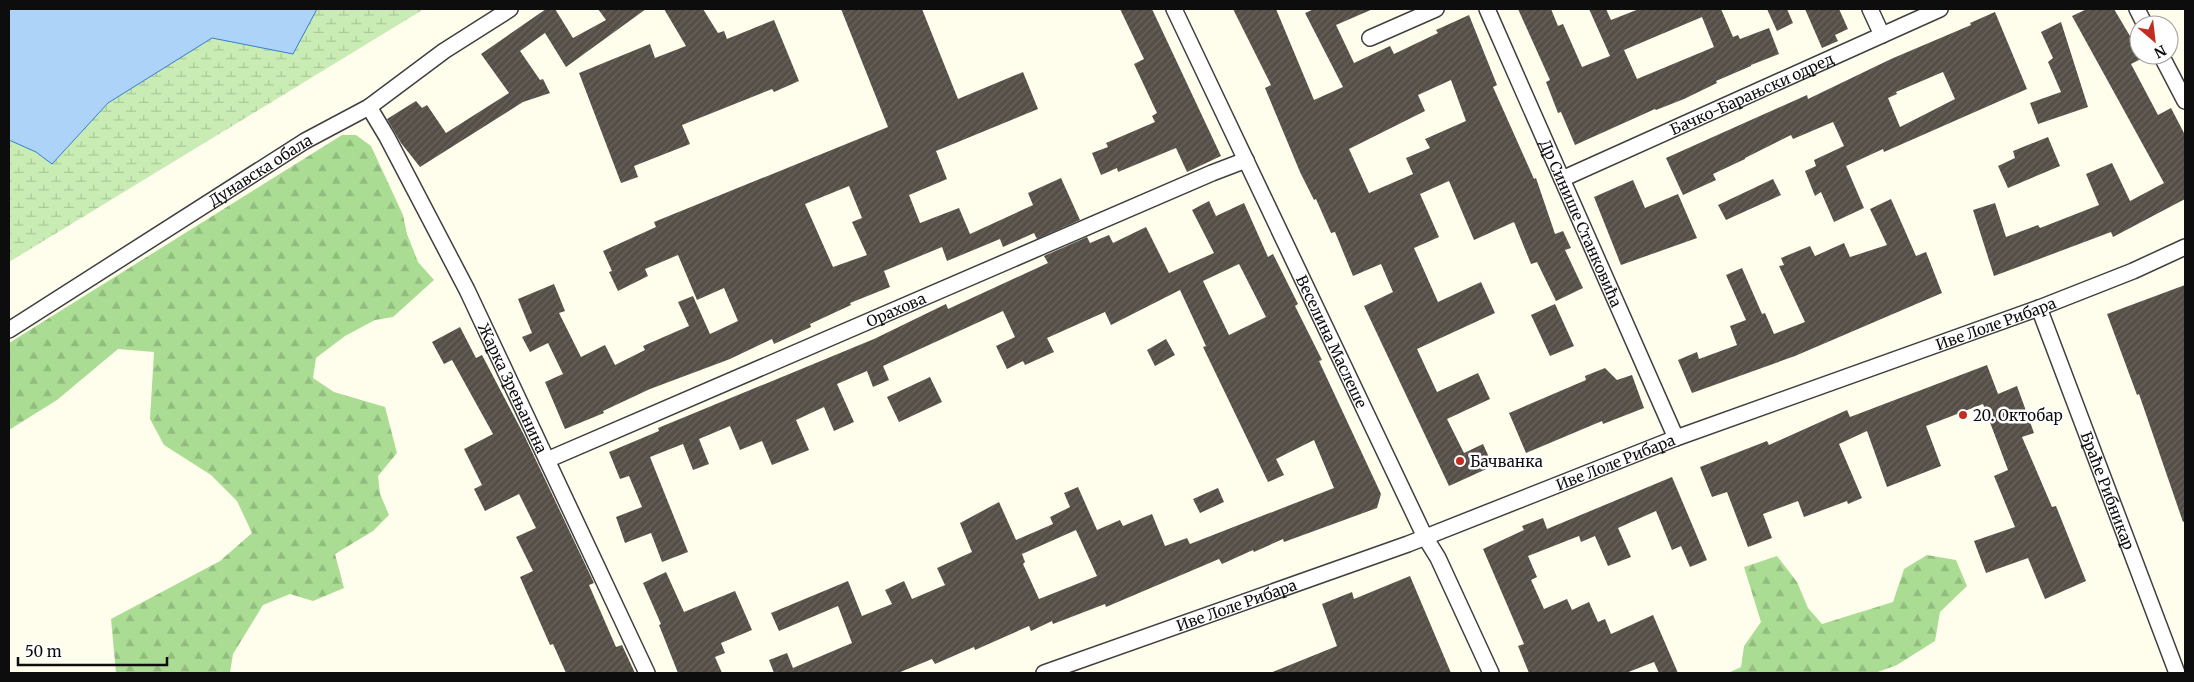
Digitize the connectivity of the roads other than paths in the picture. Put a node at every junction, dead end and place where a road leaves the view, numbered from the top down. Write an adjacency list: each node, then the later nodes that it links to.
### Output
1 (510, 9): 11 (street, Дунавска обала)
2 (1174, 9): 12 (street, Веселина Маслеше)
3 (1436, 9): 8 (street)
4 (1487, 9): 13 (street, Др Синише Станковића)
5 (1870, 9): 7 (street)
6 (1940, 9): 7 (street, Бачко-Барањски одред)
7 (1882, 35): 13 (street, Бачко-Барањски одред)
8 (1370, 38)
9 (2166, 65): 10 (street)
10 (2185, 101)
11 (369, 108): 16 (street, Дунавска обала); 18 (street, Жарка Зрењанина)
12 (1246, 160): 18 (street, Орахова); 19 (street, Веселина Маслеше)
13 (1562, 179): 17 (street, Др Синише Станковића)
14 (2185, 247): 15 (street, Иве Лоле Рибара)
15 (2039, 308): 17 (street, Иве Лоле Рибара); 23 (street, Браће Рибникар)
16 (9, 330)
17 (1676, 438): 19 (street, Иве Лоле Рибара)
18 (547, 460): 20 (street, Жарка Зрењанина)
19 (1426, 537): 21 (street, Иве Лоле Рибара); 22 (street, Веселина Маслеше)
20 (647, 673)
21 (1044, 673)
22 (1491, 673)
23 (2177, 673)

